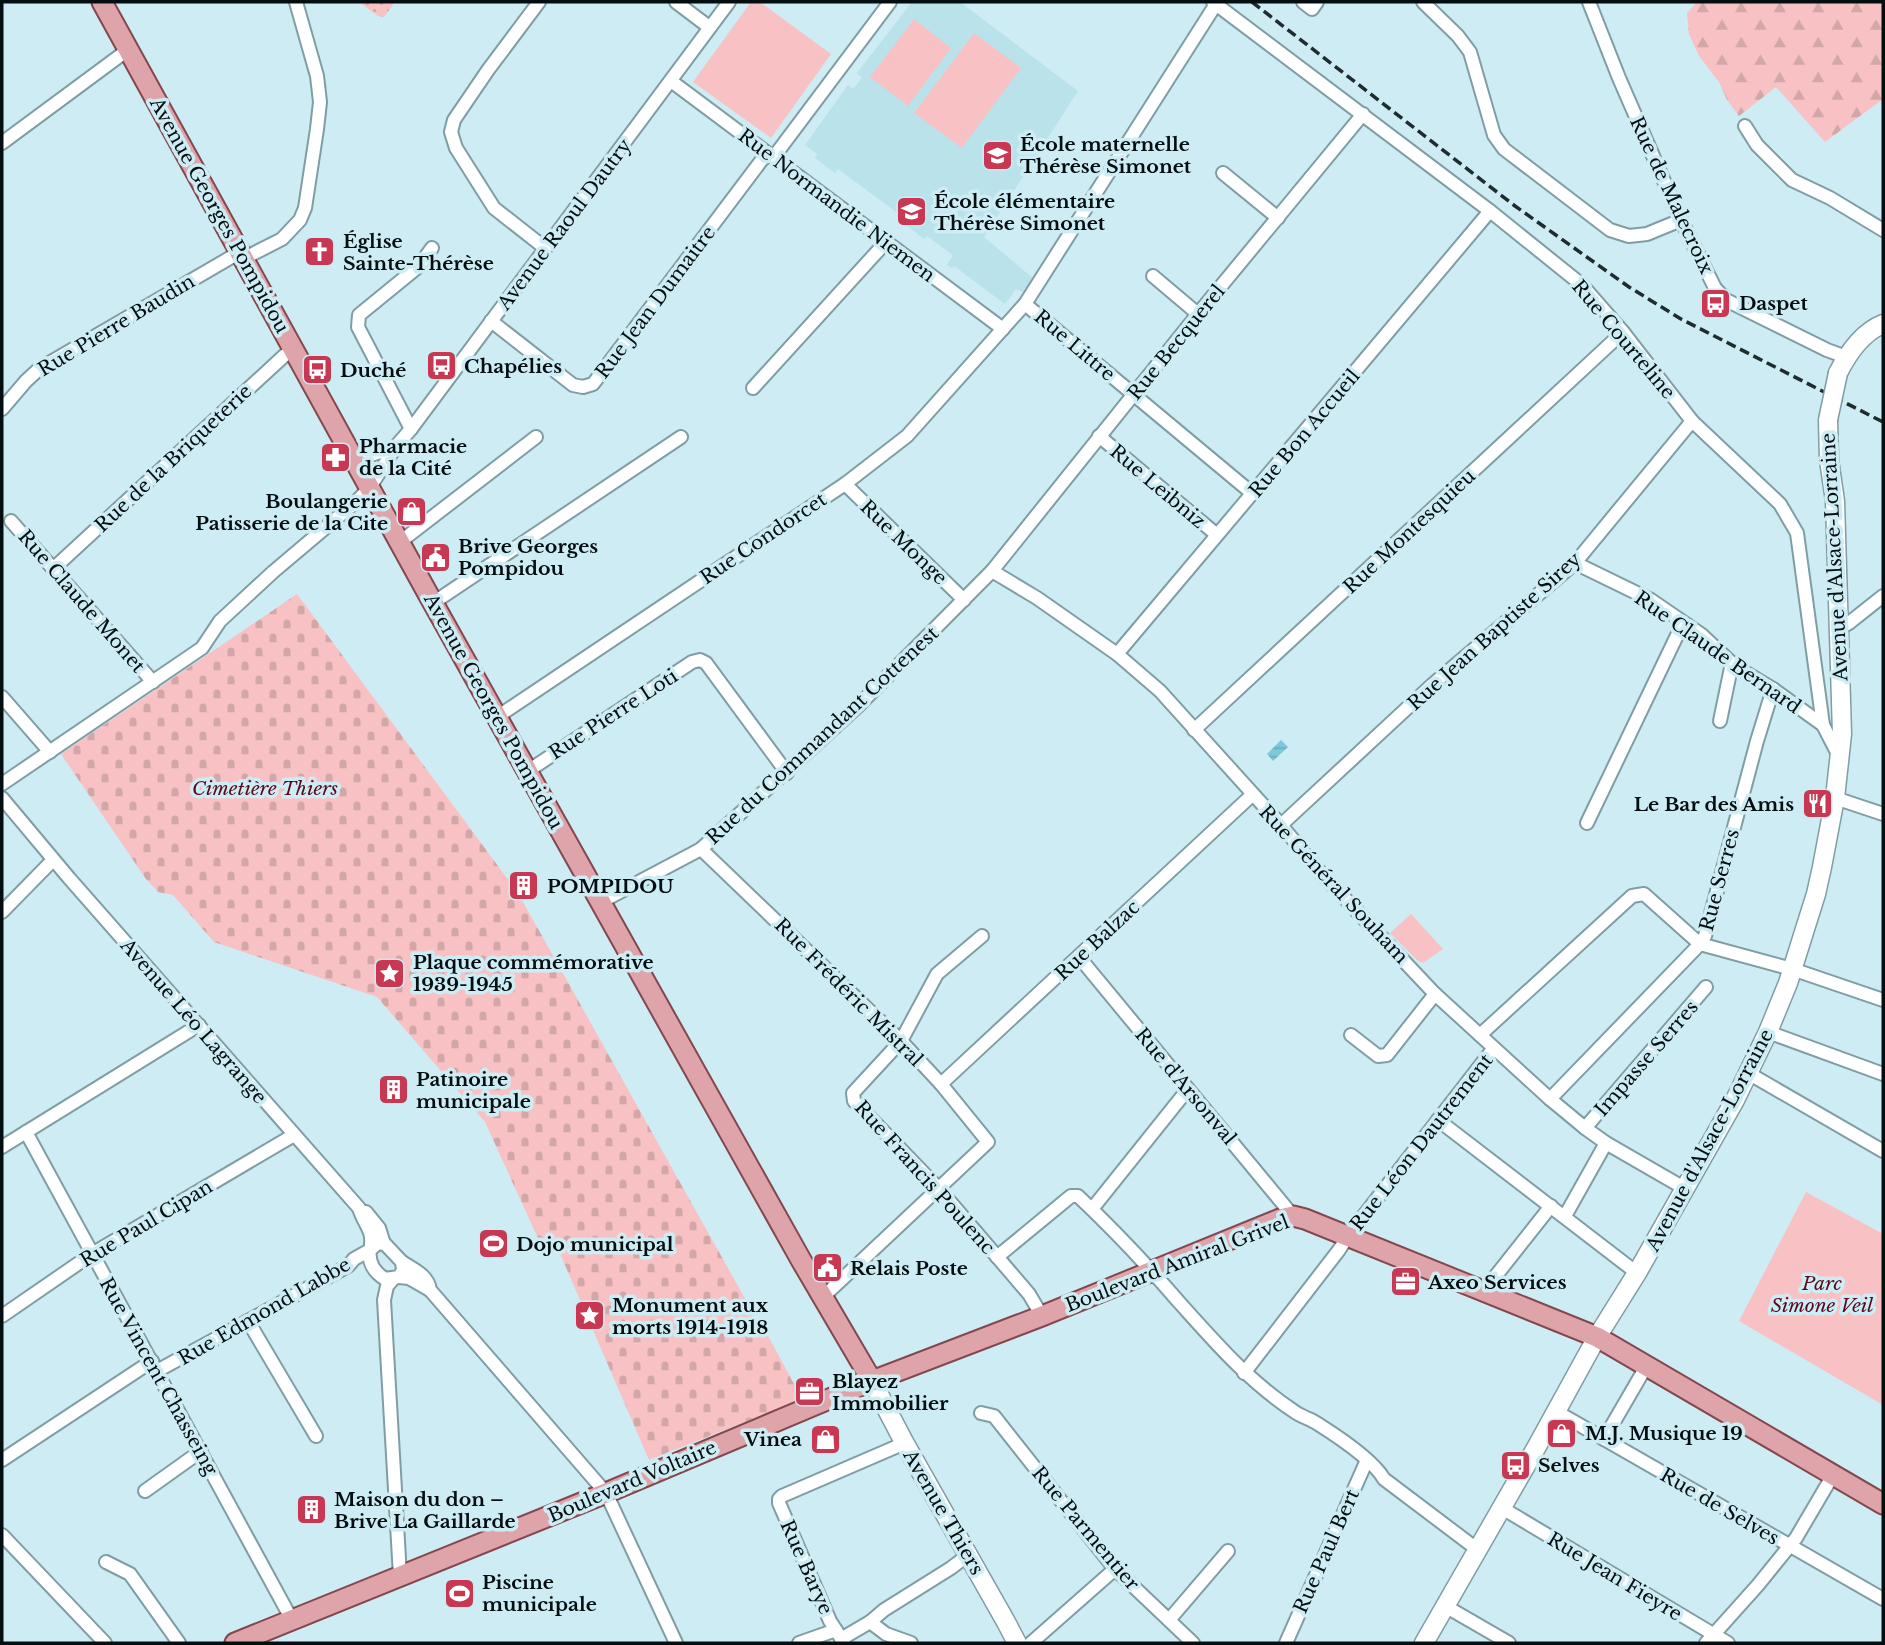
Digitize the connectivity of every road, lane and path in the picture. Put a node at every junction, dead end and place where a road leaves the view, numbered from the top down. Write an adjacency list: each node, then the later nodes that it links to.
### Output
1 (102, 2): 13 (main road, Avenue Georges Pompidou)
2 (296, 2): 27 (street, Rue Pierre Baudin)
3 (539, 2): 26 (street)
4 (676, 2): 12 (street)
5 (729, 2): 12 (street, Avenue Raoul Dautry)
6 (890, 2): 18 (street)
7 (1303, 2): 8 (street)
8 (1317, 2)
9 (1423, 2): 22 (street)
10 (1589, 2): 22 (street, Rue de Malecroix)
11 (1215, 3): 15 (street, Rue Courteline); 29 (street, Rue Condorcet)
12 (709, 27): 14 (street, Avenue Raoul Dautry)
13 (129, 49): 17 (street); 27 (main road, Avenue Georges Pompidou)
14 (671, 82): 18 (street, Rue Normandie Niemen); 26 (street, Avenue Raoul Dautry)
15 (1363, 114): 20 (street, Rue Courteline); 21 (street, Rue Becquerel)
16 (1745, 126): 23 (street)
17 (2, 143)
18 (770, 156): 24 (street, Rue Normandie Niemen); 31 (street, Rue Jean Dumaitre)
19 (1223, 173): 21 (street)
20 (1490, 211): 34 (street, Rue Courteline); 49 (street, Rue Bon Accueil)
21 (1278, 218): 30 (street, Rue Becquerel)
22 (1681, 220): 36 (street, Rue de Malecroix)
23 (1883, 230)
24 (886, 242): 33 (street, Rue Normandie Niemen); 37 (street)
25 (432, 248): 41 (street)
26 (545, 248): 31 (street, Avenue Raoul Dautry)
27 (242, 255): 35 (main road, Avenue Georges Pompidou); 39 (street, Rue Pierre Baudin)
28 (1153, 276): 30 (street)
29 (1025, 304): 33 (street, Rue Condorcet); 38 (street, Rue Littre)
30 (1198, 314): 38 (street, Rue Becquerel)
31 (491, 321): 41 (street, Avenue Raoul Dautry)
32 (1883, 324): 36 (main road)
33 (1003, 329): 47 (street, Rue Condorcet)
34 (1623, 332): 40 (street, Rue Courteline); 69 (street, Rue Montesquieu)
35 (293, 350): 46 (main road, Avenue Georges Pompidou); 54 (street, Rue de la Briqueterie)
36 (1842, 365): 60 (main road, Avenue d'Alsace-Lorraine, bridge)
37 (753, 388)
38 (1134, 394): 42 (street, Rue Becquerel); 49 (street, Rue Littre)
39 (2, 410)
40 (1692, 421): 53 (street, Rue Jean Baptiste Sirey); 68 (street, Rue Courteline)
41 (411, 429): 45 (street, Avenue Raoul Dautry)
42 (1099, 436): 51 (street, Rue Leibniz); 55 (street, Rue Becquerel)
43 (536, 437): 52 (street)
44 (681, 437): 58 (street)
45 (397, 445): 46 (street, Avenue Raoul Dautry); 48 (street, Avenue Raoul Dautry)
46 (354, 460): 48 (main road, Avenue Georges Pompidou)
47 (845, 484): 57 (street, Rue Monge); 66 (street, Rue Condorcet)
48 (370, 487): 52 (main road, Avenue Georges Pompidou); 63 (street, Avenue Raoul Dautry)
49 (1253, 494): 51 (street, Rue Bon Accueil)
50 (11, 521): 54 (street, Rue Claude Monet)
51 (1217, 535): 61 (street, Rue Bon Accueil)
52 (400, 542): 58 (main road, Avenue Georges Pompidou)
53 (1575, 563): 59 (street, Rue Claude Bernard); 80 (street, Rue Jean Baptiste Sirey)
54 (53, 569): 63 (street, Rue Claude Monet)
55 (992, 571): 57 (street, Rue du Commandant Cottenest); 61 (street, Rue Général Souham)
56 (1883, 596): 60 (street)
57 (964, 600): 73 (street, Rue du Commandant Cottenest)
58 (433, 603): 66 (main road, Avenue Georges Pompidou)
59 (1684, 623): 62 (street, Rue Claude Bernard); 79 (street)
60 (1840, 628): 71 (main road, Avenue d'Alsace-Lorraine)
61 (1116, 654): 69 (street, Rue Général Souham)
62 (1732, 663): 64 (street, Rue Claude Bernard); 67 (street)
63 (153, 682): 70 (street, Avenue Raoul Dautry)
64 (1773, 690): 68 (street, Rue Claude Bernard); 86 (street, Rue Serres)
65 (2, 697): 70 (street)
66 (497, 717): 72 (main road, Avenue Georges Pompidou)
67 (1720, 721)
68 (1823, 724): 71 (street, Rue Courteline)
69 (1194, 730): 75 (street, Rue Général Souham)
70 (50, 752): 74 (street, Avenue Raoul Dautry)
71 (1840, 758): 77 (main road, Avenue d'Alsace-Lorraine)
72 (528, 771): 73 (street, Rue Pierre Loti); 83 (main road, Avenue Georges Pompidou)
73 (787, 773): 81 (street, Rue du Commandant Cottenest)
74 (2, 785)
75 (1252, 795): 80 (street, Rue Général Souham); 87 (street, Rue Balzac)
76 (2, 798): 82 (street, Avenue Léo Lagrange)
77 (1835, 798): 78 (street); 88 (main road, Avenue d'Alsace-Lorraine)
78 (1883, 814)
79 (1587, 823)
80 (1280, 825): 90 (street, Rue Général Souham)
81 (701, 849): 83 (street, Rue du Commandant Cottenest); 96 (street, Rue Frédéric Mistral)
82 (53, 860): 84 (street); 92 (street, Avenue Léo Lagrange)
83 (601, 902): 130 (main road, Avenue Georges Pompidou)
84 (2, 912)
85 (982, 936): 96 (street, Rue Francis Poulenc)
86 (1700, 944): 88 (street); 95 (street); 102 (street, Rue Serres)
87 (1079, 957): 100 (street, Rue Balzac); 101 (street, Rue d'Arsonval)
88 (1792, 969): 91 (street); 93 (main road, Avenue d'Alsace-Lorraine)
89 (1706, 987): 104 (street, Impasse Serres)
90 (1435, 994): 94 (street); 95 (street, Rue Général Souham)
91 (1883, 1000)
92 (199, 1025): 105 (street); 106 (street, Avenue Léo Lagrange)
93 (1768, 1032): 98 (main road, Avenue d'Alsace-Lorraine); 99 (street)
94 (1351, 1035)
95 (1480, 1035): 97 (street, Rue Général Souham)
96 (901, 1041): 100 (street, Rue Frédéric Mistral); 111 (street, Rue Francis Poulenc)
97 (1494, 1048): 102 (street, Rue Général Souham); 103 (street, Rue Léon Dautrement)
98 (1748, 1073): 109 (street); 110 (main road, Avenue d'Alsace-Lorraine)
99 (1883, 1074)
100 (941, 1084): 111 (street, Rue Frédéric Mistral)
101 (1188, 1088): 114 (street); 115 (street, Rue d'Arsonval)
102 (1550, 1099): 104 (street, Rue Général Souham)
103 (1438, 1120): 112 (street); 117 (street, Rue Léon Dautrement)
104 (1585, 1128): 107 (street, Rue Général Souham)
105 (26, 1132): 108 (street); 120 (street, Rue Vincent Chasseing)
106 (293, 1135): 113 (street, Avenue Léo Lagrange); 120 (street, Rue Paul Cipan)
107 (1606, 1143): 110 (street, Rue Général Souham); 116 (street)
108 (2, 1147)
109 (1883, 1151)
110 (1684, 1188): 126 (main road, Avenue d'Alsace-Lorraine)
111 (939, 1189): 121 (street, Rue Francis Poulenc); 130 (street)
112 (1551, 1206): 116 (street); 129 (street)
113 (359, 1208): 118 (street); 119 (street, Avenue Léo Lagrange)
114 (1092, 1209): 121 (street); 125 (street)
115 (1293, 1216): 117 (main road, Boulevard Amiral Grivel); 125 (main road, Boulevard Amiral Grivel)
116 (1565, 1216): 126 (street)
117 (1348, 1236): 129 (main road, Boulevard Amiral Grivel); 137 (street, Rue Léon Dautrement)
118 (384, 1244): 119 (street); 122 (street)
119 (370, 1250): 123 (street); 124 (street, Rue Edmond Labbe)
120 (92, 1254): 131 (street, Rue Paul Cipan); 136 (street, Rue Vincent Chasseing)
121 (997, 1257): 132 (street, Rue Francis Poulenc)
122 (402, 1262): 127 (street); 128 (street)
123 (371, 1264): 124 (street); 127 (street)
124 (348, 1266): 133 (street, Rue Edmond Labbe)
125 (1150, 1272): 132 (main road, Boulevard Amiral Grivel); 137 (street)
126 (1637, 1273): 134 (main road, Avenue d'Alsace-Lorraine)
127 (397, 1277): 128 (street); 159 (street)
128 (430, 1290): 149 (street)
129 (1483, 1292): 134 (main road, Boulevard Amiral Grivel)
130 (823, 1297): 138 (main road, Avenue Georges Pompidou)
131 (2, 1316)
132 (1042, 1316): 138 (main road, Boulevard Amiral Grivel)
133 (248, 1321): 136 (street, Rue Edmond Labbe); 141 (street)
134 (1597, 1337): 135 (main road, Boulevard Amiral Grivel); 139 (main road, Avenue d'Alsace-Lorraine)
135 (1647, 1365): 142 (street); 147 (main road, Boulevard Amiral Grivel)
136 (154, 1366): 144 (street, Rue Vincent Chasseing); 145 (street, Rue Edmond Labbe)
137 (1244, 1373): 146 (street)
138 (872, 1381): 143 (main road, Avenue Thiers); 149 (main road, Boulevard Voltaire)
139 (1556, 1412): 142 (street, Rue de Selves); 151 (main road, Avenue d'Alsace-Lorraine)
140 (981, 1413): 158 (street, Rue Parmentier)
141 (316, 1436)
142 (1604, 1439): 153 (street, Rue de Selves)
143 (905, 1443): 156 (main road, Avenue Thiers); 165 (street, Rue Barye)
144 (201, 1451): 148 (street); 162 (street, Rue Vincent Chasseing)
145 (2, 1460)
146 (1367, 1460): 154 (street); 176 (street, Rue Paul Bert)
147 (1833, 1475): 150 (main road, Boulevard Amiral Grivel); 153 (street)
148 (145, 1491)
149 (606, 1493): 159 (main road, Boulevard Voltaire); 170 (street)
150 (1883, 1504)
151 (1502, 1508): 154 (main road, Avenue d'Alsace-Lorraine); 166 (street, Rue Jean Fieyre)
152 (2, 1535): 167 (street)
153 (1790, 1546): 160 (street, Rue de Selves); 166 (street)
154 (1478, 1550): 161 (main road, Avenue d'Alsace-Lorraine)
155 (1228, 1551): 163 (street)
156 (968, 1555): 164 (street); 173 (main road, Avenue Thiers)
157 (106, 1562): 168 (street)
158 (1115, 1569): 163 (street, Rue Parmentier); 174 (street)
159 (400, 1576): 162 (main road, Boulevard Voltaire)
160 (1883, 1599)
161 (1446, 1606): 177 (main road, Avenue d'Alsace-Lorraine); 178 (street)
162 (292, 1620): 169 (main road, Boulevard Voltaire)
163 (1169, 1620): 175 (street, Rue Parmentier)
164 (870, 1622): 165 (street); 172 (street)
165 (841, 1638): 171 (street)
166 (1710, 1639): 179 (street, Rue Jean Fieyre)
167 (105, 1643)
168 (179, 1643)
169 (235, 1643)
170 (676, 1643)
171 (799, 1643)
172 (911, 1643)
173 (1017, 1643)
174 (1031, 1643)
175 (1193, 1643)
176 (1286, 1643)
177 (1424, 1643)
178 (1510, 1643)
179 (1728, 1643)

